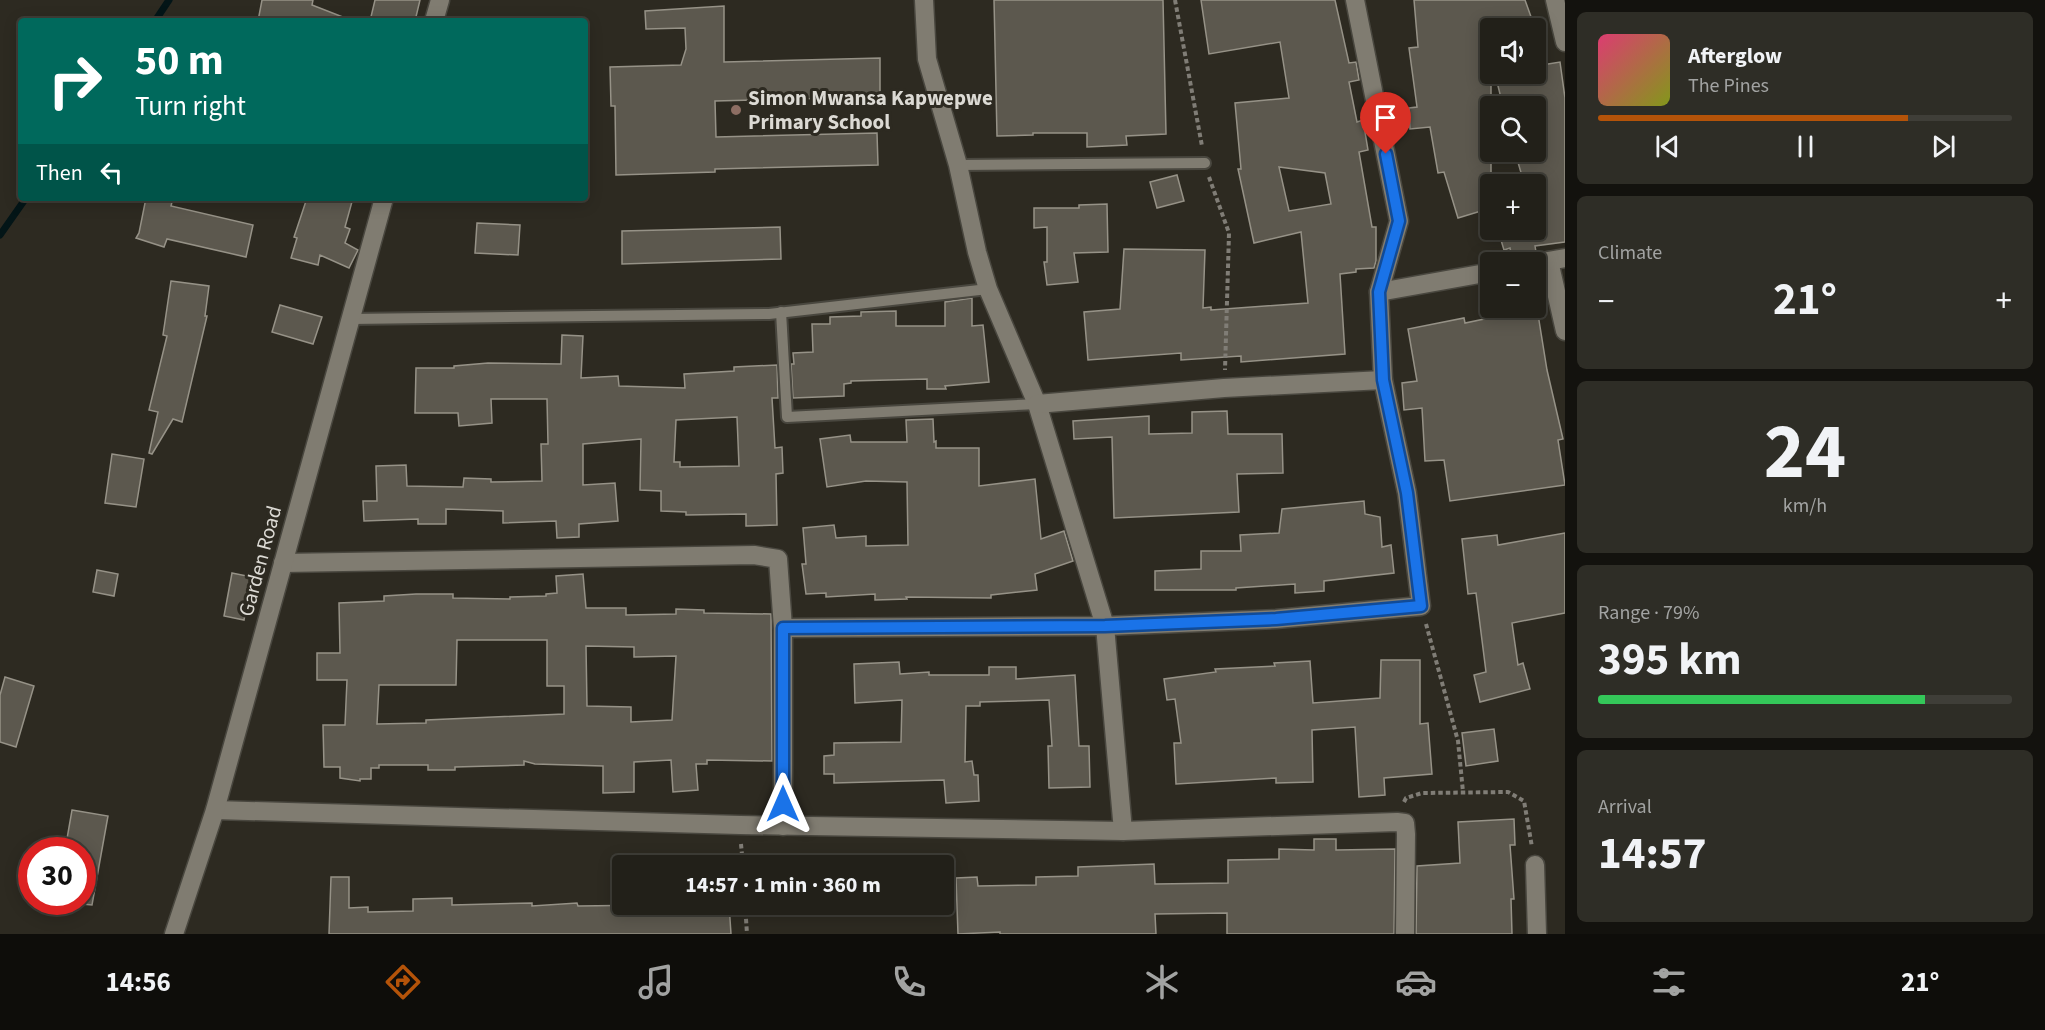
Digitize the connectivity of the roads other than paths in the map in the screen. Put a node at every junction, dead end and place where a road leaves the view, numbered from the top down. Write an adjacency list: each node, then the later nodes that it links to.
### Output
1 (440, 0): 5 (street)
2 (924, 0): 8 (street)
3 (1355, 0): 13 (street)
4 (1555, 0): 6 (street)
5 (435, 18)
6 (1565, 42)
7 (1205, 163): 8 (lane)
8 (958, 165): 12 (street)
9 (383, 201): 15 (street, Garden Road)
10 (1550, 261): 16 (street)
11 (1480, 274): 13 (street)
12 (988, 288): 14 (lane); 18 (street)
13 (1379, 292): 17 (street)
14 (781, 312): 15 (lane); 18 (lane)
15 (349, 319): 19 (street, Garden Road)
16 (1565, 331)
17 (1383, 380): 18 (street); 20 (street)
18 (1036, 404): 20 (street)
19 (284, 563): 21 (street); 22 (street, Garden Road)
20 (1105, 626): 21 (street); 24 (street)
21 (783, 628): 23 (street)
22 (215, 810): 23 (street); 26 (street, Garden Road)
23 (783, 826): 24 (street)
24 (1123, 831): 27 (street)
25 (1535, 865): 28 (street)
26 (174, 934)
27 (1405, 934)
28 (1538, 934)

